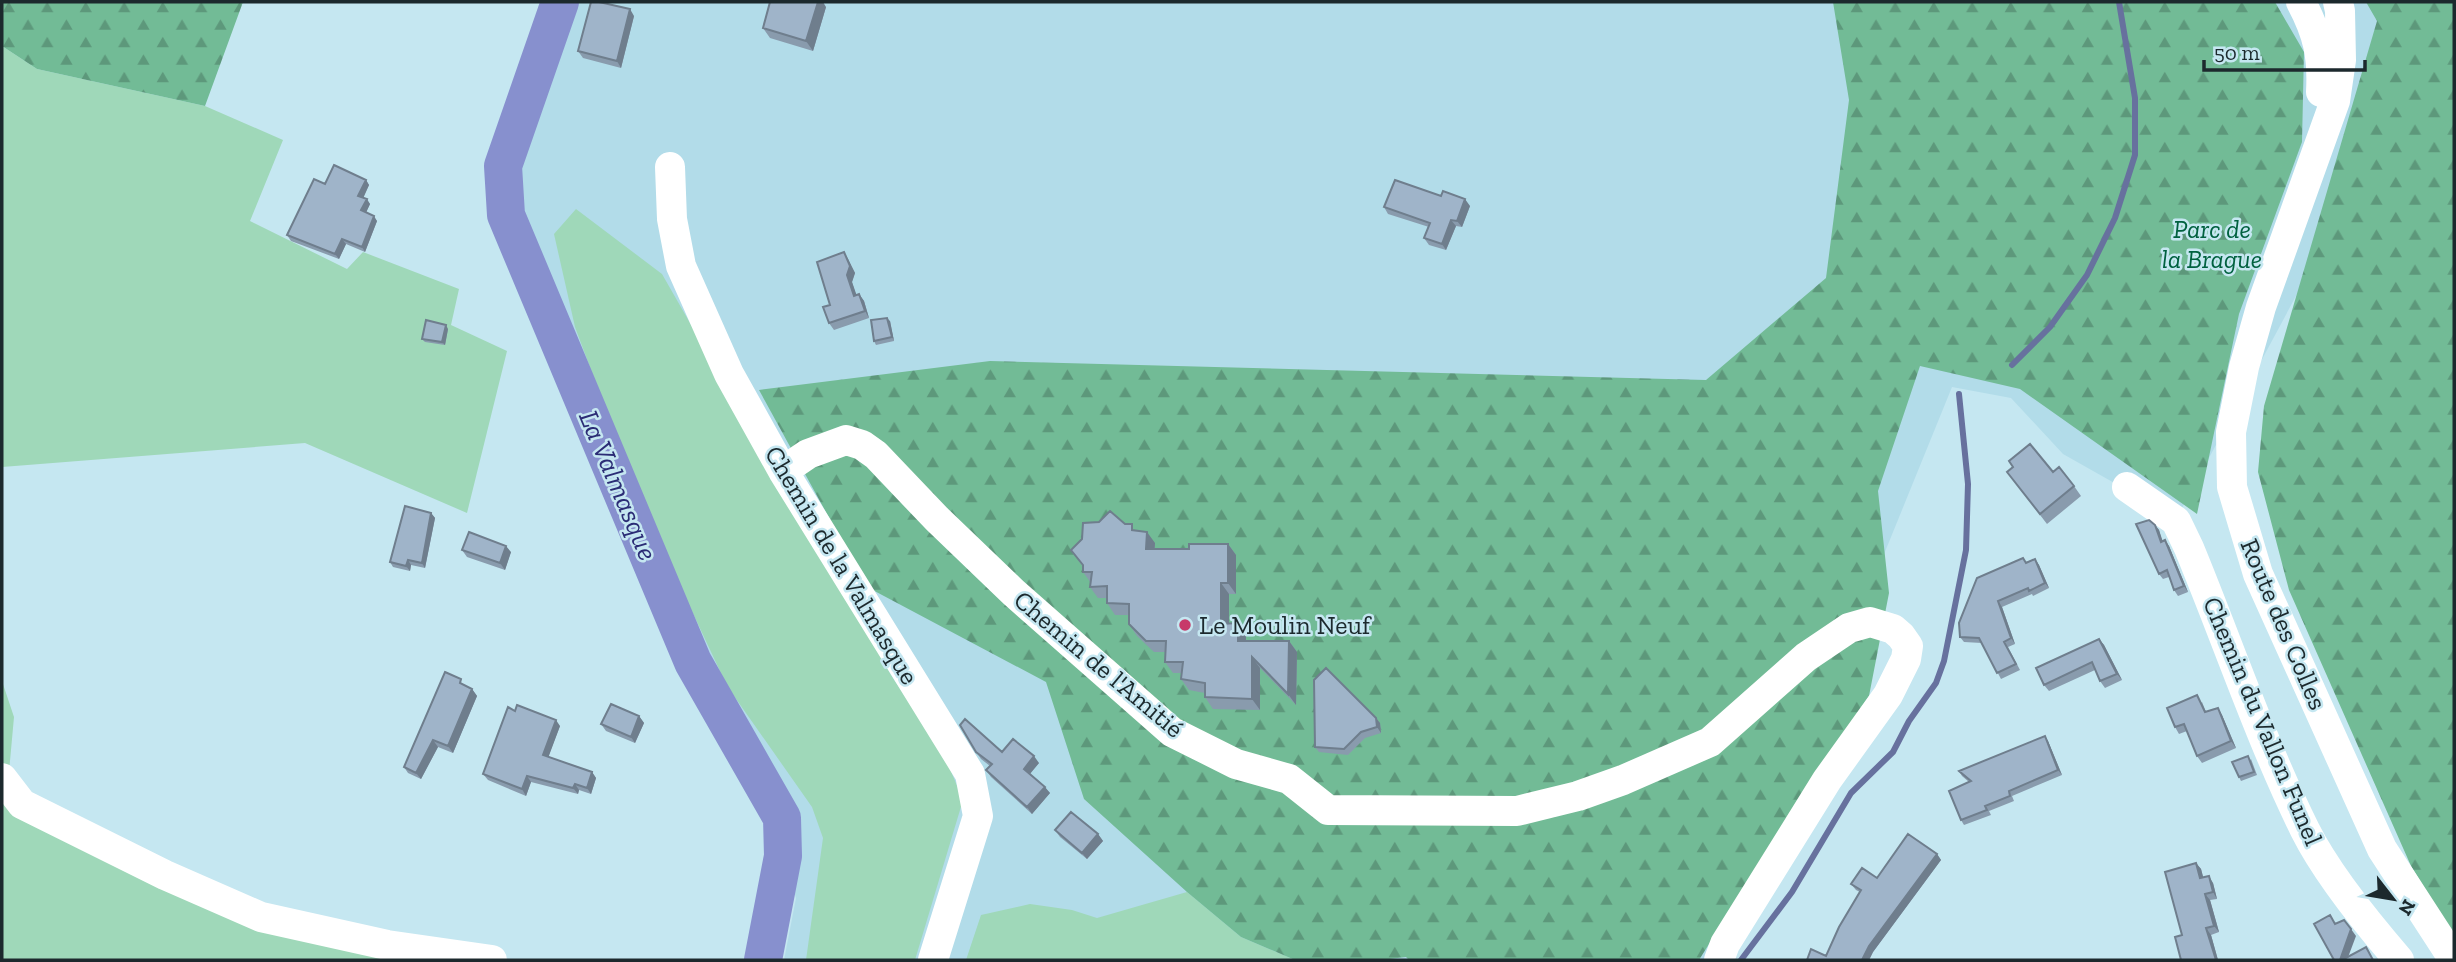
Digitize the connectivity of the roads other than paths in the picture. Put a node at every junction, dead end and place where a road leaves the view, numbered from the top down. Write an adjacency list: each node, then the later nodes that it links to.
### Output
1 (2301, 2): 3 (street, Route des Colles)
2 (2338, 2): 3 (street, Route des Colles)
3 (2318, 143): 12 (street, Route des Colles)
4 (670, 167): 5 (street, Chemin de la Valmasque)
5 (783, 471): 9 (street, Chemin de la Valmasque); 10 (street, Chemin de l'Amitié)
6 (2127, 487): 11 (street, Chemin du Vallon Funel)
7 (2, 778): 8 (street)
8 (492, 960)
9 (933, 960)
10 (1719, 960)
11 (2399, 960)
12 (2454, 960)

